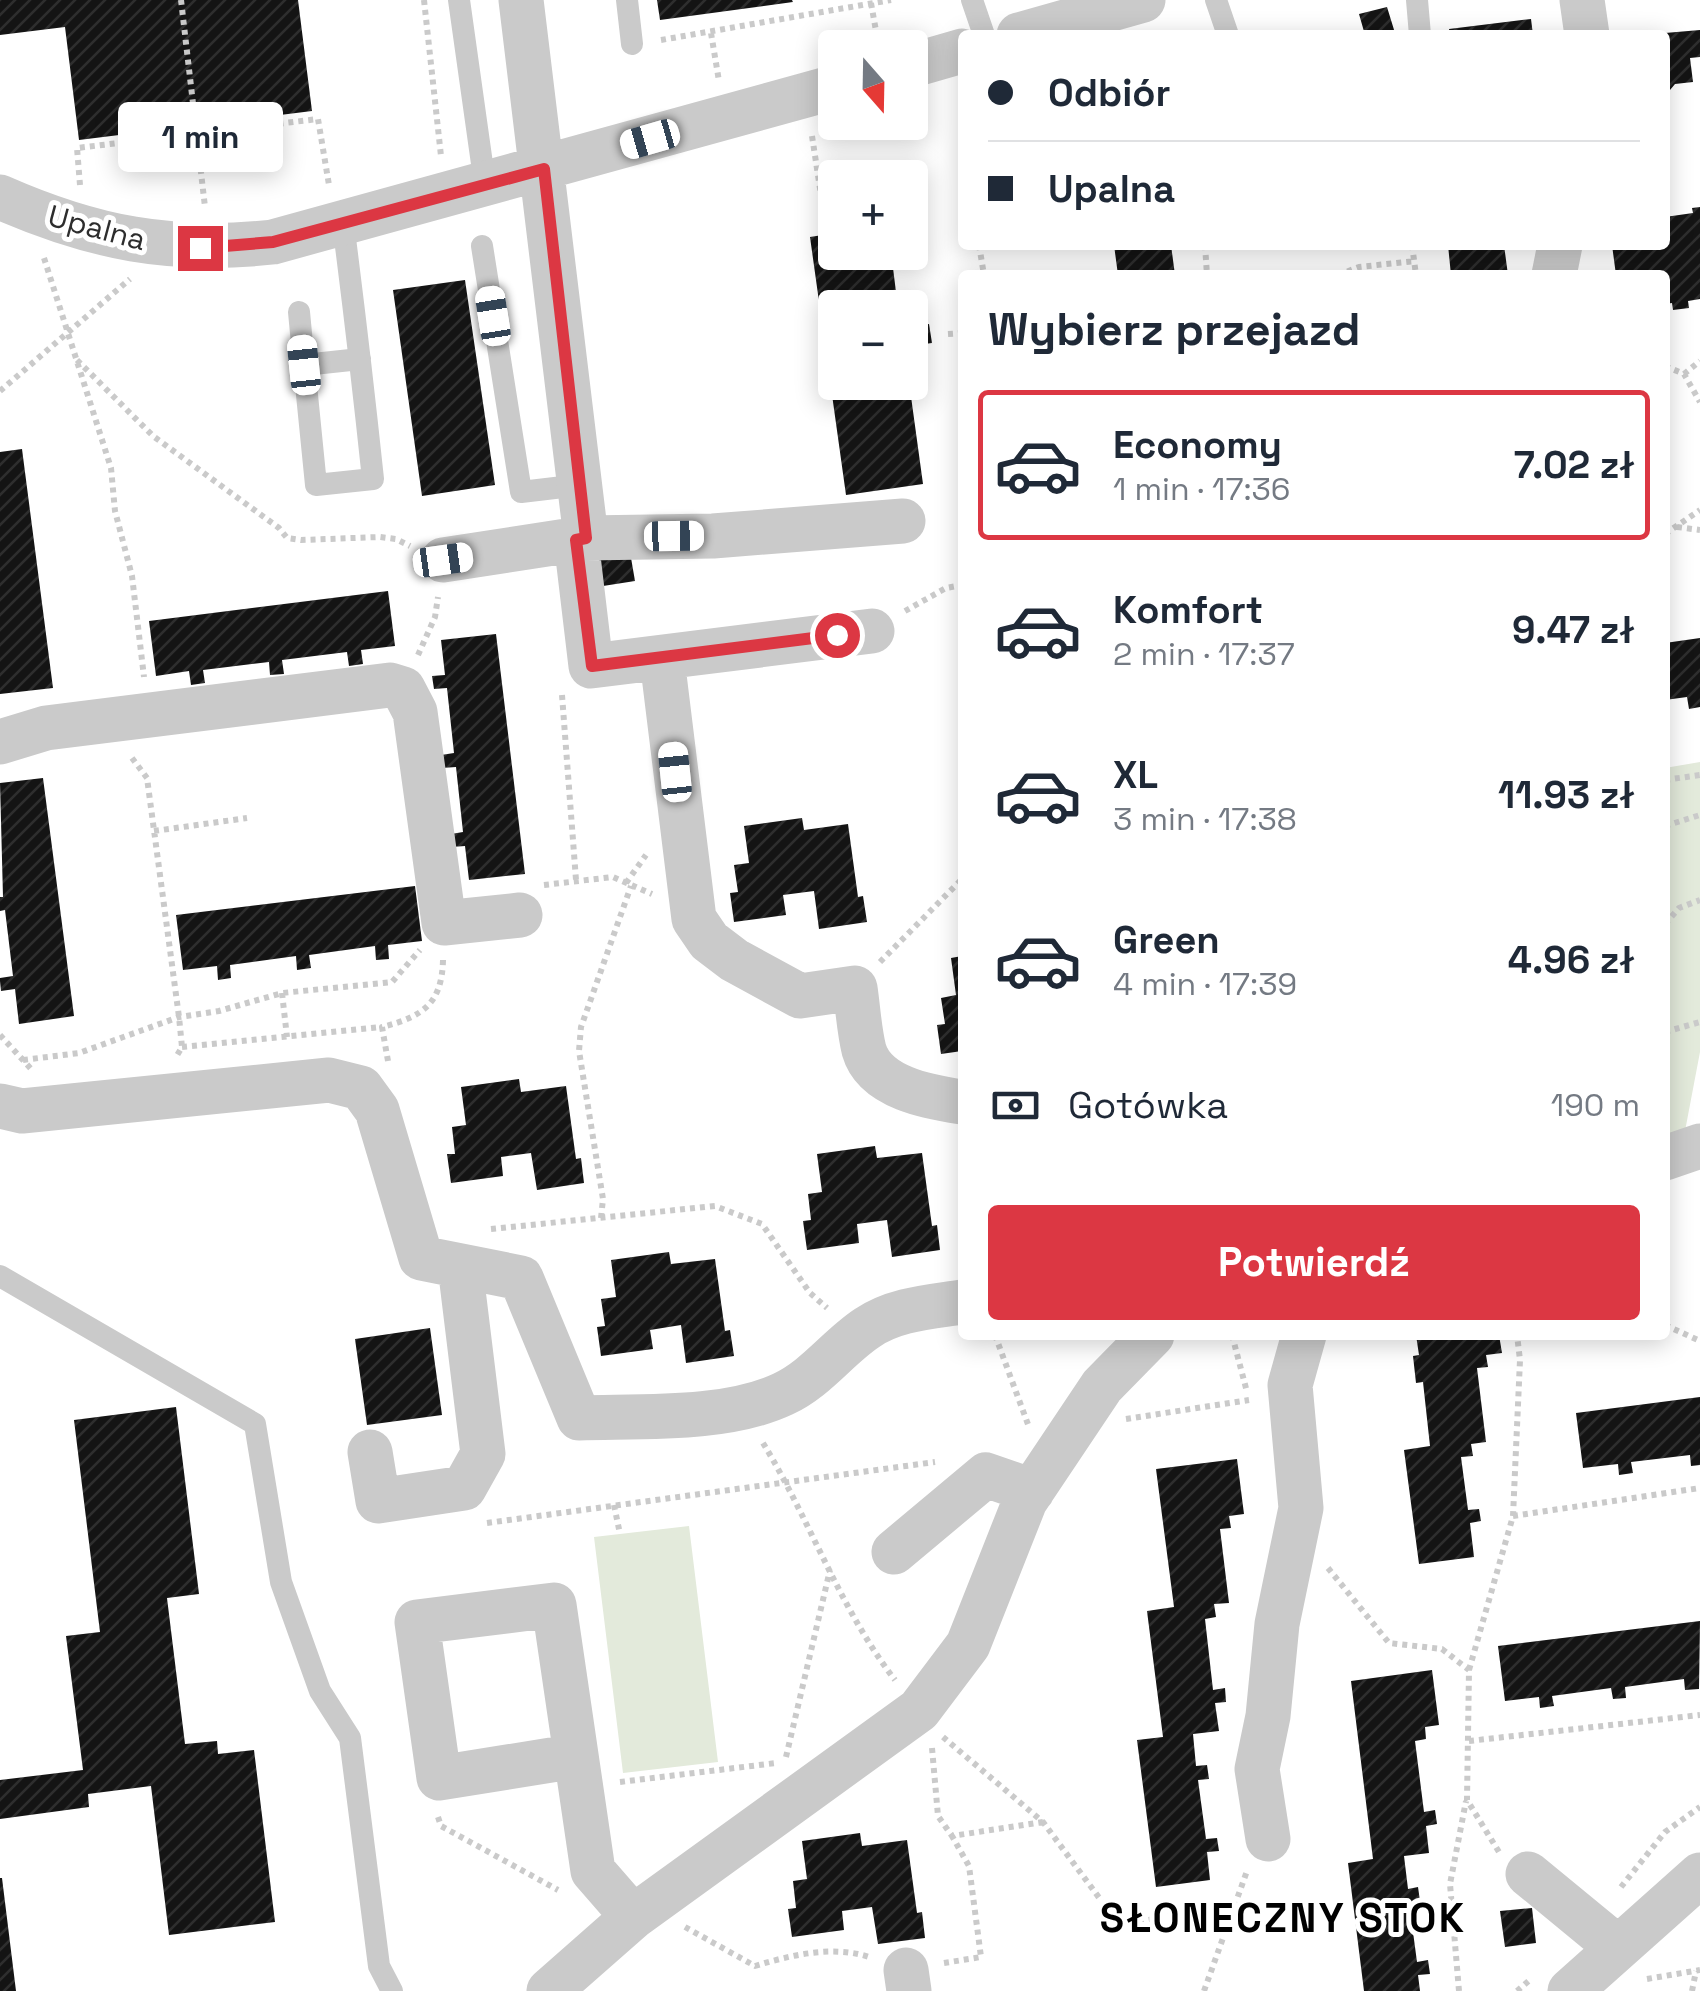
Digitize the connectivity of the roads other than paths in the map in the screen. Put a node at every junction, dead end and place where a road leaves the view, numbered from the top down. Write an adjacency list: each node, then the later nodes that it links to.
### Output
1 (459, 0): 19 (lane)
2 (521, 0): 18 (street)
3 (627, 0): 14 (lane)
4 (972, 0): 9 (lane)
5 (1143, 0): 10 (street)
6 (1216, 0): 11 (lane)
7 (1417, 0): 12 (lane)
8 (1582, 0): 13 (street)
9 (982, 30)
10 (1037, 30)
11 (1226, 30)
12 (1418, 30)
13 (1586, 30)
14 (632, 44)
15 (958, 51): 16 (street)
16 (928, 52)
17 (818, 92): 18 (street, Upalna)
18 (544, 169): 19 (street, Upalna); 26 (street)
19 (464, 179): 21 (street, Upalna)
20 (0, 197): 21 (street, Upalna)
21 (338, 212): 24 (lane)
22 (482, 246): 26 (lane)
23 (298, 312): 25 (lane)
24 (360, 359): 25 (lane); 25 (lane)
25 (304, 365)
26 (580, 485): 28 (street)
27 (902, 520): 28 (street)
28 (581, 539): 29 (street); 31 (street)
29 (443, 560)
30 (872, 631): 31 (street)
31 (662, 659): 34 (street)
32 (0, 742): 33 (street)
33 (520, 914)
34 (958, 1101)
35 (0, 1106): 38 (street)
36 (1700, 1146): 37 (street)
37 (1670, 1156)
38 (460, 1266): 40 (street); 43 (street)
39 (0, 1276): 52 (lane)
40 (958, 1303)
41 (1147, 1340): 44 (street)
42 (1303, 1340): 47 (street)
43 (370, 1452)
44 (1032, 1491): 45 (street); 50 (street)
45 (894, 1552)
46 (576, 1756): 46 (street); 50 (street)
47 (1268, 1838)
48 (1519, 1870): 51 (street)
49 (1700, 1875): 51 (street)
50 (642, 1911): 53 (street)
51 (1616, 1951): 54 (street)
52 (392, 1991)
53 (549, 1991)
54 (1570, 1991)

